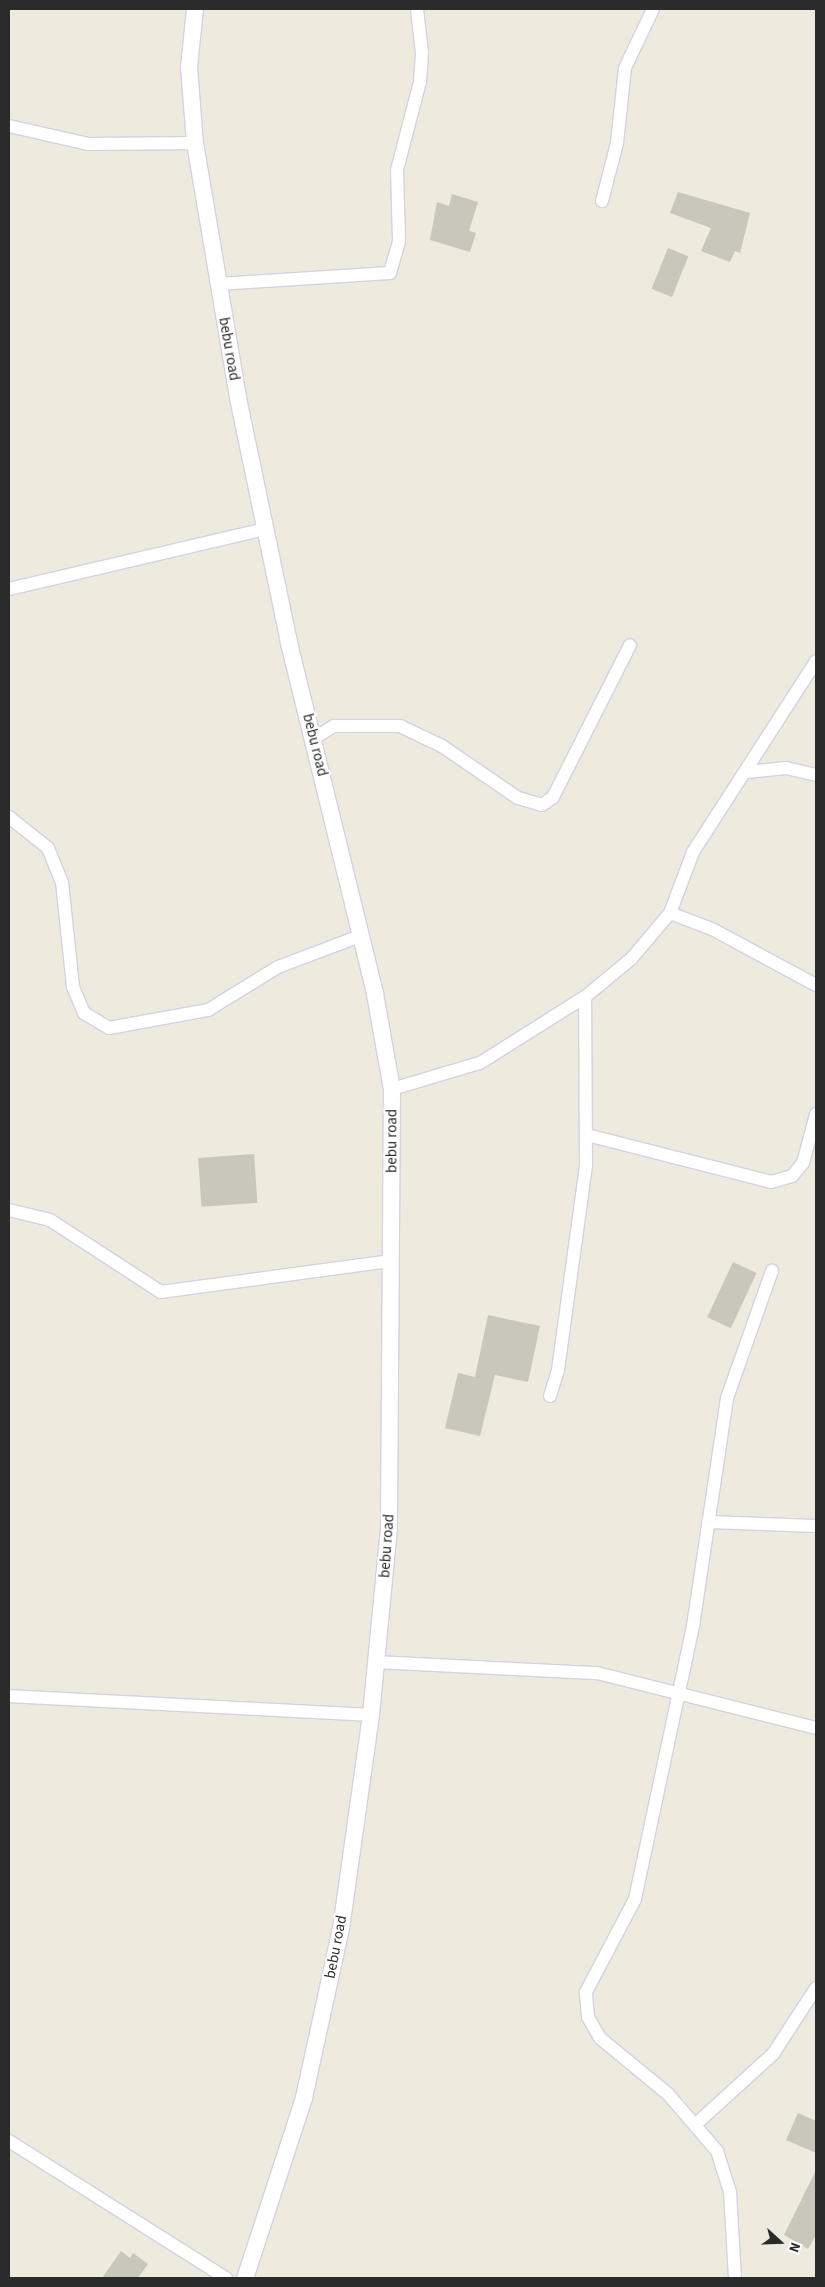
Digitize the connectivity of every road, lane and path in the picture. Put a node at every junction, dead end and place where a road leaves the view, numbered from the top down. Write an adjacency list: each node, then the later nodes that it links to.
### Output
1 (195, 9): 5 (street, bebu road)
2 (417, 9): 7 (street)
3 (653, 9): 6 (street)
4 (9, 126): 5 (street)
5 (195, 143): 7 (street, bebu road)
6 (602, 201)
7 (218, 284): 8 (street, bebu road)
8 (265, 528): 9 (street); 12 (street, bebu road)
9 (9, 589)
10 (630, 645): 12 (street)
11 (816, 661): 13 (street)
12 (313, 739): 17 (street, bebu road)
13 (747, 772): 14 (street); 16 (street)
14 (816, 775)
15 (9, 817): 17 (street)
16 (670, 913): 18 (street); 19 (street)
17 (360, 936): 20 (street, bebu road)
18 (816, 985)
19 (585, 997): 20 (street); 22 (street)
20 (392, 1089): 24 (street, bebu road)
21 (816, 1114): 22 (street)
22 (587, 1135): 26 (street)
23 (9, 1210): 24 (street)
24 (392, 1261): 29 (street, bebu road)
25 (772, 1271): 27 (street)
26 (550, 1396)
27 (708, 1522): 28 (street); 30 (street)
28 (816, 1526)
29 (377, 1662): 30 (street); 32 (street, bebu road)
30 (676, 1690): 33 (street); 35 (street)
31 (9, 1696): 32 (street)
32 (371, 1715): 38 (street, bebu road)
33 (816, 1728)
34 (816, 1988): 35 (street)
35 (696, 2124): 39 (street)
36 (9, 2141): 37 (street)
37 (226, 2278)
38 (245, 2278)
39 (735, 2278)

